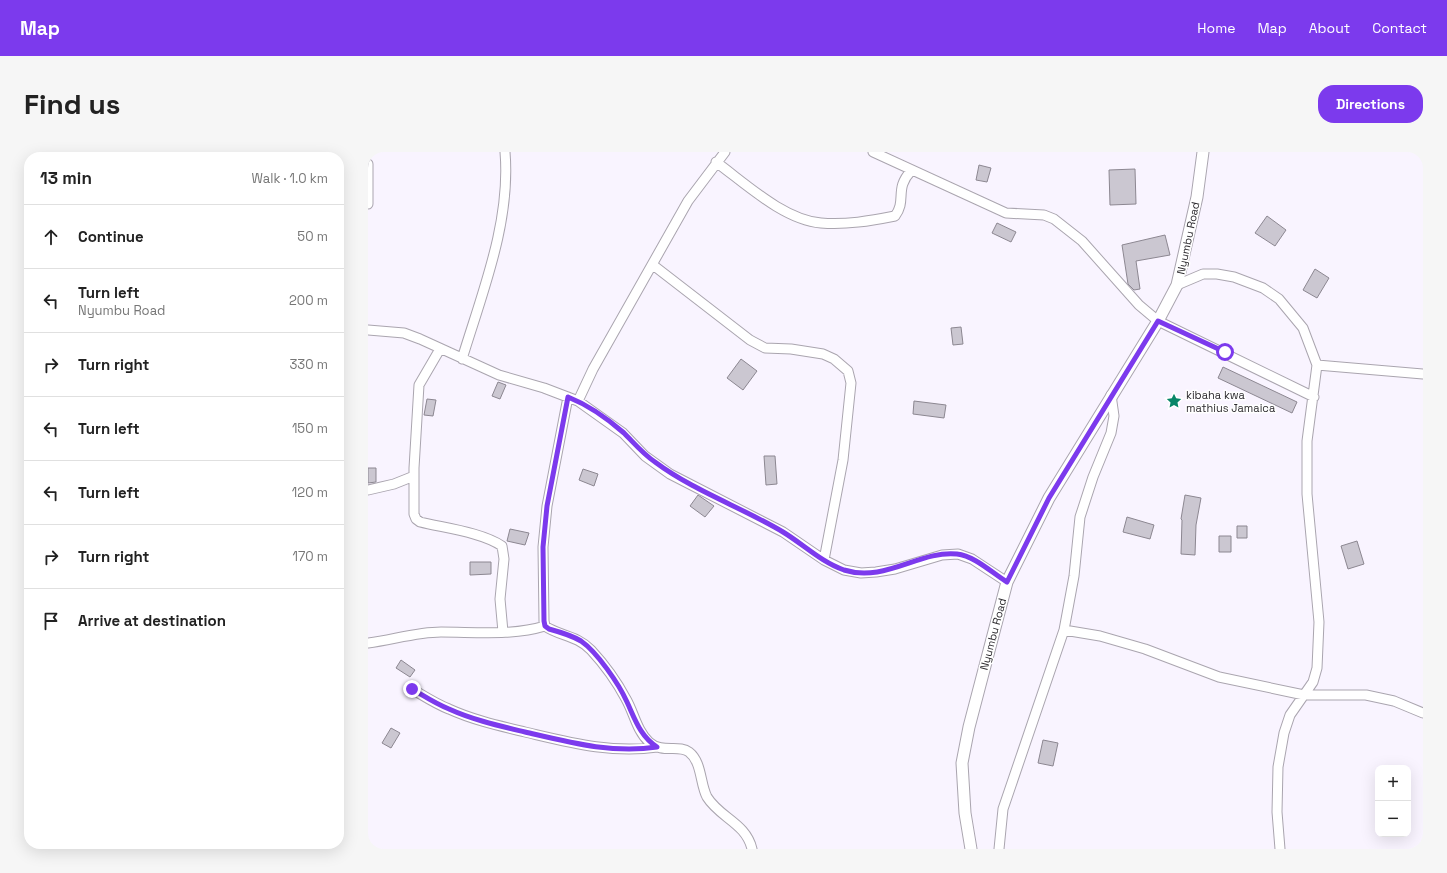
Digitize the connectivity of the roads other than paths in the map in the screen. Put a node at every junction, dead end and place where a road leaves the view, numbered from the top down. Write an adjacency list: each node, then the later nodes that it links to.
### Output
1 (505, 152): 14 (street)
2 (725, 152): 5 (street)
3 (873, 152): 7 (street)
4 (1203, 152): 10 (street, Nyumbu Road)
5 (716, 162): 7 (street); 9 (street)
6 (368, 164): 8 (street)
7 (911, 171): 11 (street)
8 (368, 204)
9 (653, 265): 20 (street); 23 (street)
10 (1177, 285): 11 (street, Nyumbu Road); 15 (street)
11 (1158, 321): 17 (street, Nyumbu Road); 18 (street)
12 (368, 330): 13 (street)
13 (440, 349): 14 (street); 21 (street)
14 (462, 359): 19 (street)
15 (1317, 365): 16 (street); 18 (street)
16 (1423, 374)
17 (1111, 396): 24 (street, Nyumbu Road); 26 (street)
18 (1314, 396): 30 (street)
19 (568, 397): 20 (street); 25 (street)
20 (578, 401): 23 (street)
21 (414, 476): 22 (street); 27 (street)
22 (368, 490)
23 (824, 560): 24 (street)
24 (1007, 582): 34 (street, Nyumbu Road)
25 (545, 626): 27 (street); 32 (street)
26 (1064, 630): 30 (street); 35 (street)
27 (503, 632): 28 (street)
28 (368, 643)
29 (412, 689): 32 (street)
30 (1304, 695): 31 (street); 36 (street)
31 (1423, 713)
32 (657, 747): 33 (street)
33 (752, 849)
34 (971, 849)
35 (999, 849)
36 (1280, 849)

